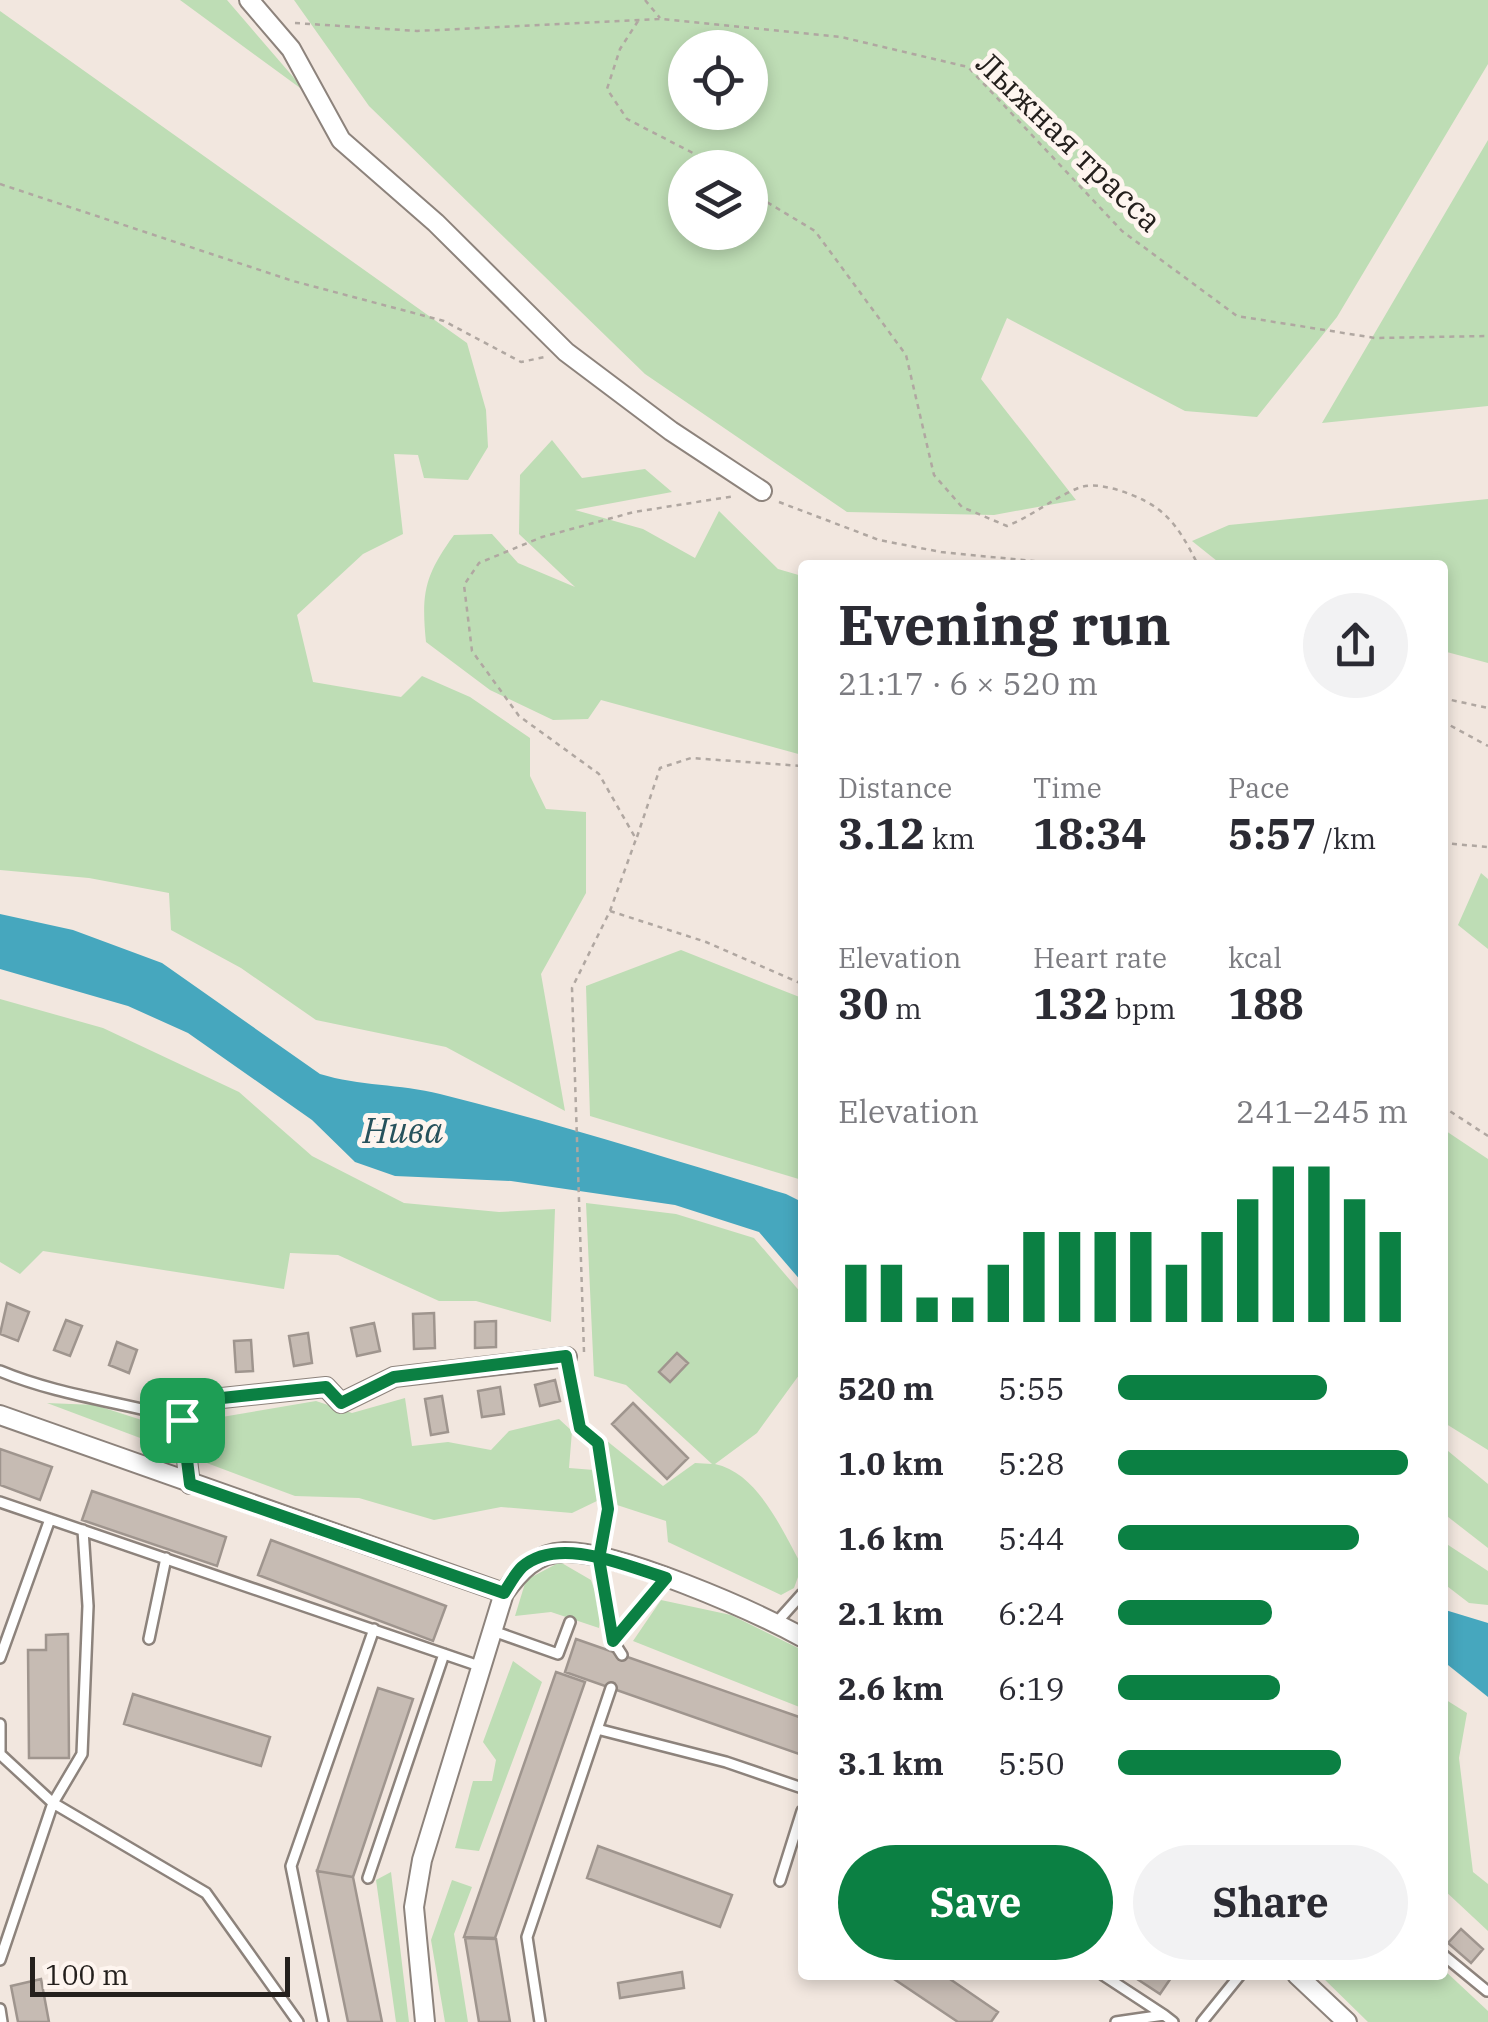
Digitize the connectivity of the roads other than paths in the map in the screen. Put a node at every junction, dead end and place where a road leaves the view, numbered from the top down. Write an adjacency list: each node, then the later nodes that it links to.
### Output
1 (249, 0): 2 (street)
2 (762, 491)
3 (576, 1357): 6 (street); 12 (lane)
4 (0, 1371): 6 (lane)
5 (0, 1415): 7 (street)
6 (182, 1420): 7 (street)
7 (190, 1484): 14 (street)
8 (0, 1502): 9 (lane)
9 (50, 1519): 10 (lane); 25 (lane)
10 (83, 1530): 11 (lane); 32 (lane)
11 (166, 1558): 18 (lane); 21 (lane)
12 (599, 1559): 13 (street); 14 (street); 22 (lane)
13 (666, 1578): 17 (street); 22 (lane)
14 (504, 1593): 19 (street)
15 (798, 1598): 17 (lane)
16 (570, 1622): 19 (lane)
17 (776, 1622): 20 (street)
18 (374, 1629): 23 (lane); 46 (lane)
19 (493, 1631): 26 (street)
20 (798, 1634)
21 (150, 1639)
22 (613, 1641): 24 (lane)
23 (444, 1654): 26 (lane); 34 (lane)
24 (622, 1655)
25 (0, 1658)
26 (482, 1667): 47 (street)
27 (611, 1688): 29 (lane)
28 (0, 1724): 30 (lane)
29 (597, 1729): 31 (lane); 48 (lane)
30 (0, 1754): 32 (lane)
31 (798, 1787)
32 (53, 1803): 37 (lane); 45 (lane)
33 (798, 1823): 35 (lane)
34 (368, 1878)
35 (780, 1881)
36 (1448, 1959): 41 (lane)
37 (0, 1960)
38 (1110, 1980): 43 (lane)
39 (1236, 1980): 50 (lane)
40 (1302, 1980): 51 (street)
41 (1487, 1992)
42 (0, 2009): 44 (lane)
43 (1169, 2019): 49 (lane)
44 (2, 2022)
45 (298, 2022)
46 (323, 2022)
47 (426, 2022)
48 (540, 2022)
49 (1116, 2022)
50 (1202, 2022)
51 (1346, 2022)

